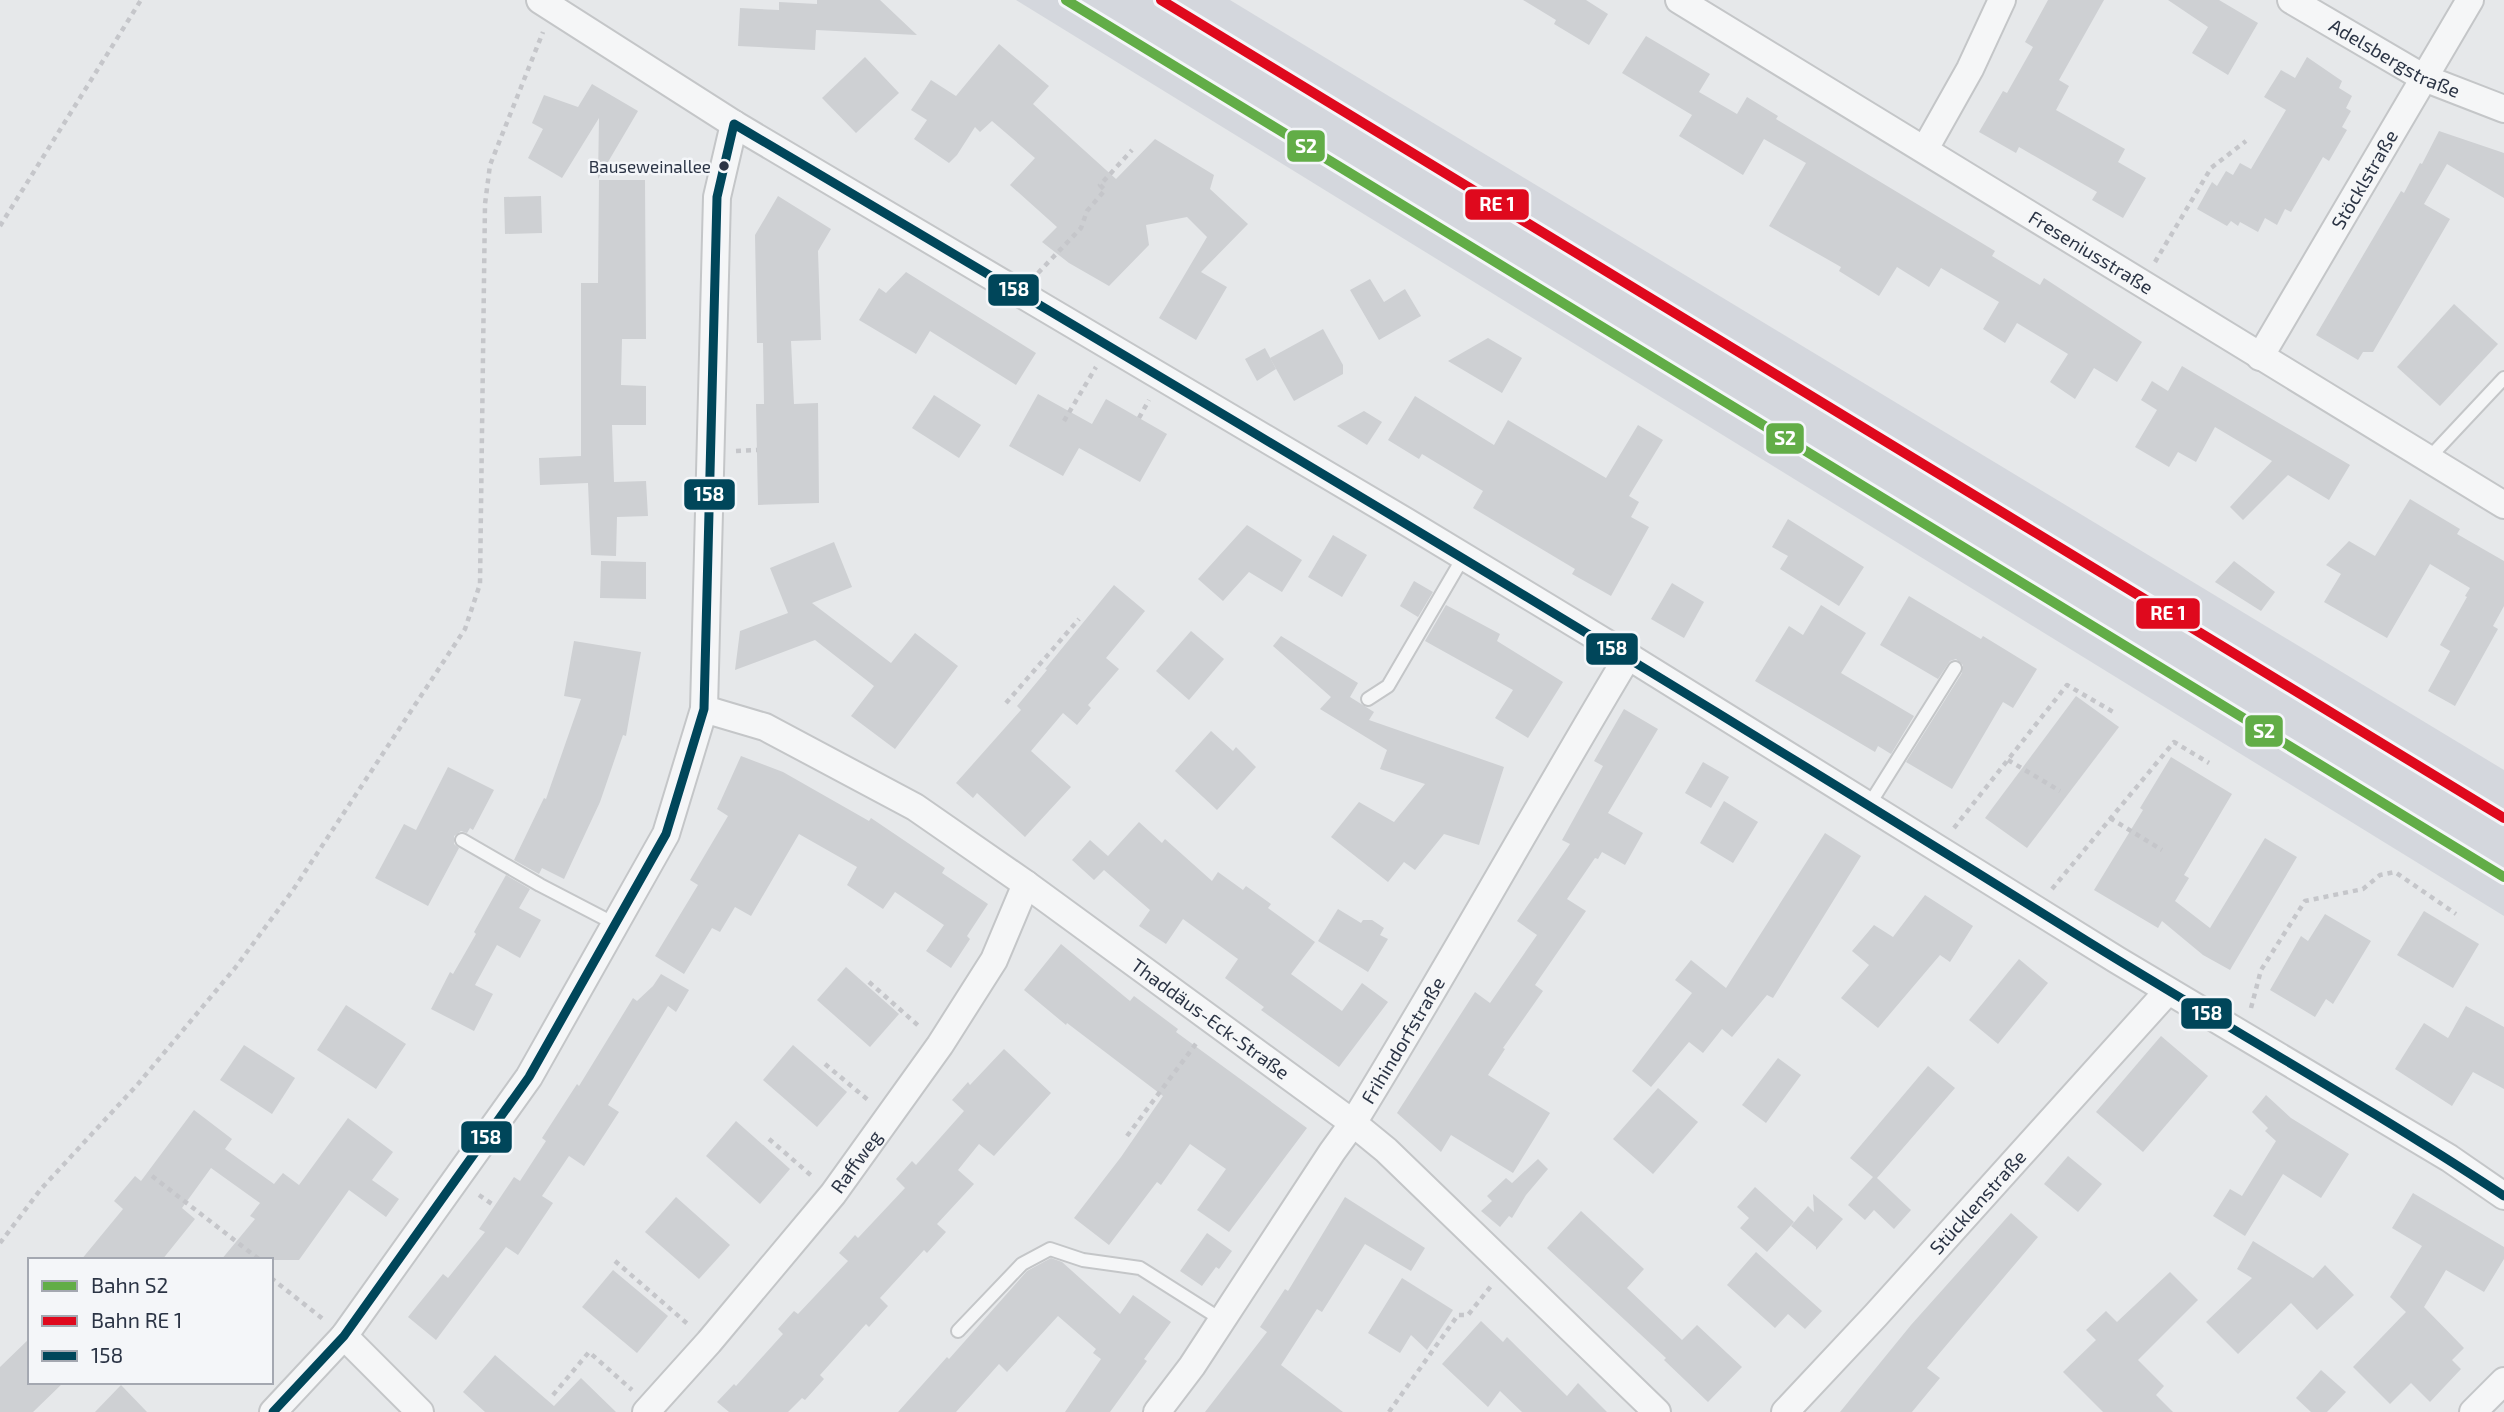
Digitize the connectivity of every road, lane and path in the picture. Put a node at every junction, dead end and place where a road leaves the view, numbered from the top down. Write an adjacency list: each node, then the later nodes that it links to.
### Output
1 (141, 0): 13 (path)
2 (1679, 0): 11 (street, Freseniusstraße)
3 (2002, 0): 11 (street)
4 (2291, 0): 7 (street, Adelsbergstraße)
5 (2470, 0): 7 (street, Stöcklstraße)
6 (546, 4): 9 (street); 57 (path)
7 (2424, 78): 8 (street, Adelsbergstraße); 17 (street, Stöcklstraße)
8 (2504, 108)
9 (734, 124): 16 (street); 30 (street)
10 (2246, 141): 15 (path)
11 (1925, 149): 15 (street, Freseniusstraße)
12 (1132, 150): 14 (path)
13 (0, 226)
14 (1038, 274)
15 (2142, 284): 17 (street, Freseniusstraße)
16 (1108, 345): 19 (path); 24 (street)
17 (2260, 357): 22 (street, Freseniusstraße)
18 (2504, 378): 22 (lane)
19 (1064, 421)
20 (757, 450): 21 (path)
21 (741, 451)
22 (2428, 459): 23 (street, Freseniusstraße)
23 (2504, 505)
24 (1464, 556): 26 (street); 28 (lane)
25 (1079, 619): 29 (path)
26 (1628, 656): 35 (street); 51 (street, Frihindorfstraße)
27 (1955, 668): 35 (lane)
28 (1368, 699)
29 (1006, 703)
30 (704, 709): 40 (street, Thaddäus-Eck-Straße); 43 (street)
31 (2115, 713): 32 (path)
32 (2008, 760): 34 (path); 38 (path)
33 (2209, 763): 36 (path)
34 (2060, 791)
35 (1869, 805): 38 (street)
36 (2110, 818): 39 (path); 41 (path)
37 (462, 840): 43 (lane)
38 (1938, 848): 41 (street)
39 (2162, 850)
40 (1026, 884): 46 (street, Thaddäus-Eck-Straße); 48 (street, Raffweg)
41 (2039, 911): 45 (street)
42 (2456, 914): 47 (path)
43 (615, 924): 64 (street)
44 (869, 982): 48 (path)
45 (2168, 991): 47 (street); 74 (street, Stücklenstraße)
46 (1213, 1021): 51 (street, Thaddäus-Eck-Straße); 52 (path)
47 (2244, 1036): 56 (street)
48 (940, 1045): 50 (street, Raffweg)
49 (825, 1064): 50 (path)
50 (888, 1117): 55 (street, Raffweg)
51 (1353, 1123): 60 (street, Thaddäus-Eck-Straße); 62 (street, Frihindorfstraße)
52 (1127, 1136)
53 (769, 1139): 55 (path)
54 (152, 1176): 58 (path)
55 (833, 1194): 65 (street, Raffweg)
56 (2504, 1196)
57 (0, 1243)
58 (257, 1258)
59 (615, 1261): 65 (path)
60 (1505, 1265): 72 (path); 73 (street, Thaddäus-Eck-Straße)
61 (273, 1280): 64 (path)
62 (1222, 1320): 63 (lane); 71 (street, Frihindorfstraße)
63 (958, 1331)
64 (344, 1336): 69 (street); 70 (street)
65 (709, 1342): 68 (street, Raffweg)
66 (2504, 1381): 75 (street)
67 (553, 1395): 68 (path)
68 (649, 1410)
69 (273, 1412)
70 (420, 1412)
71 (1157, 1412)
72 (1389, 1412)
73 (1657, 1412)
74 (1785, 1412)
75 (2473, 1412)

